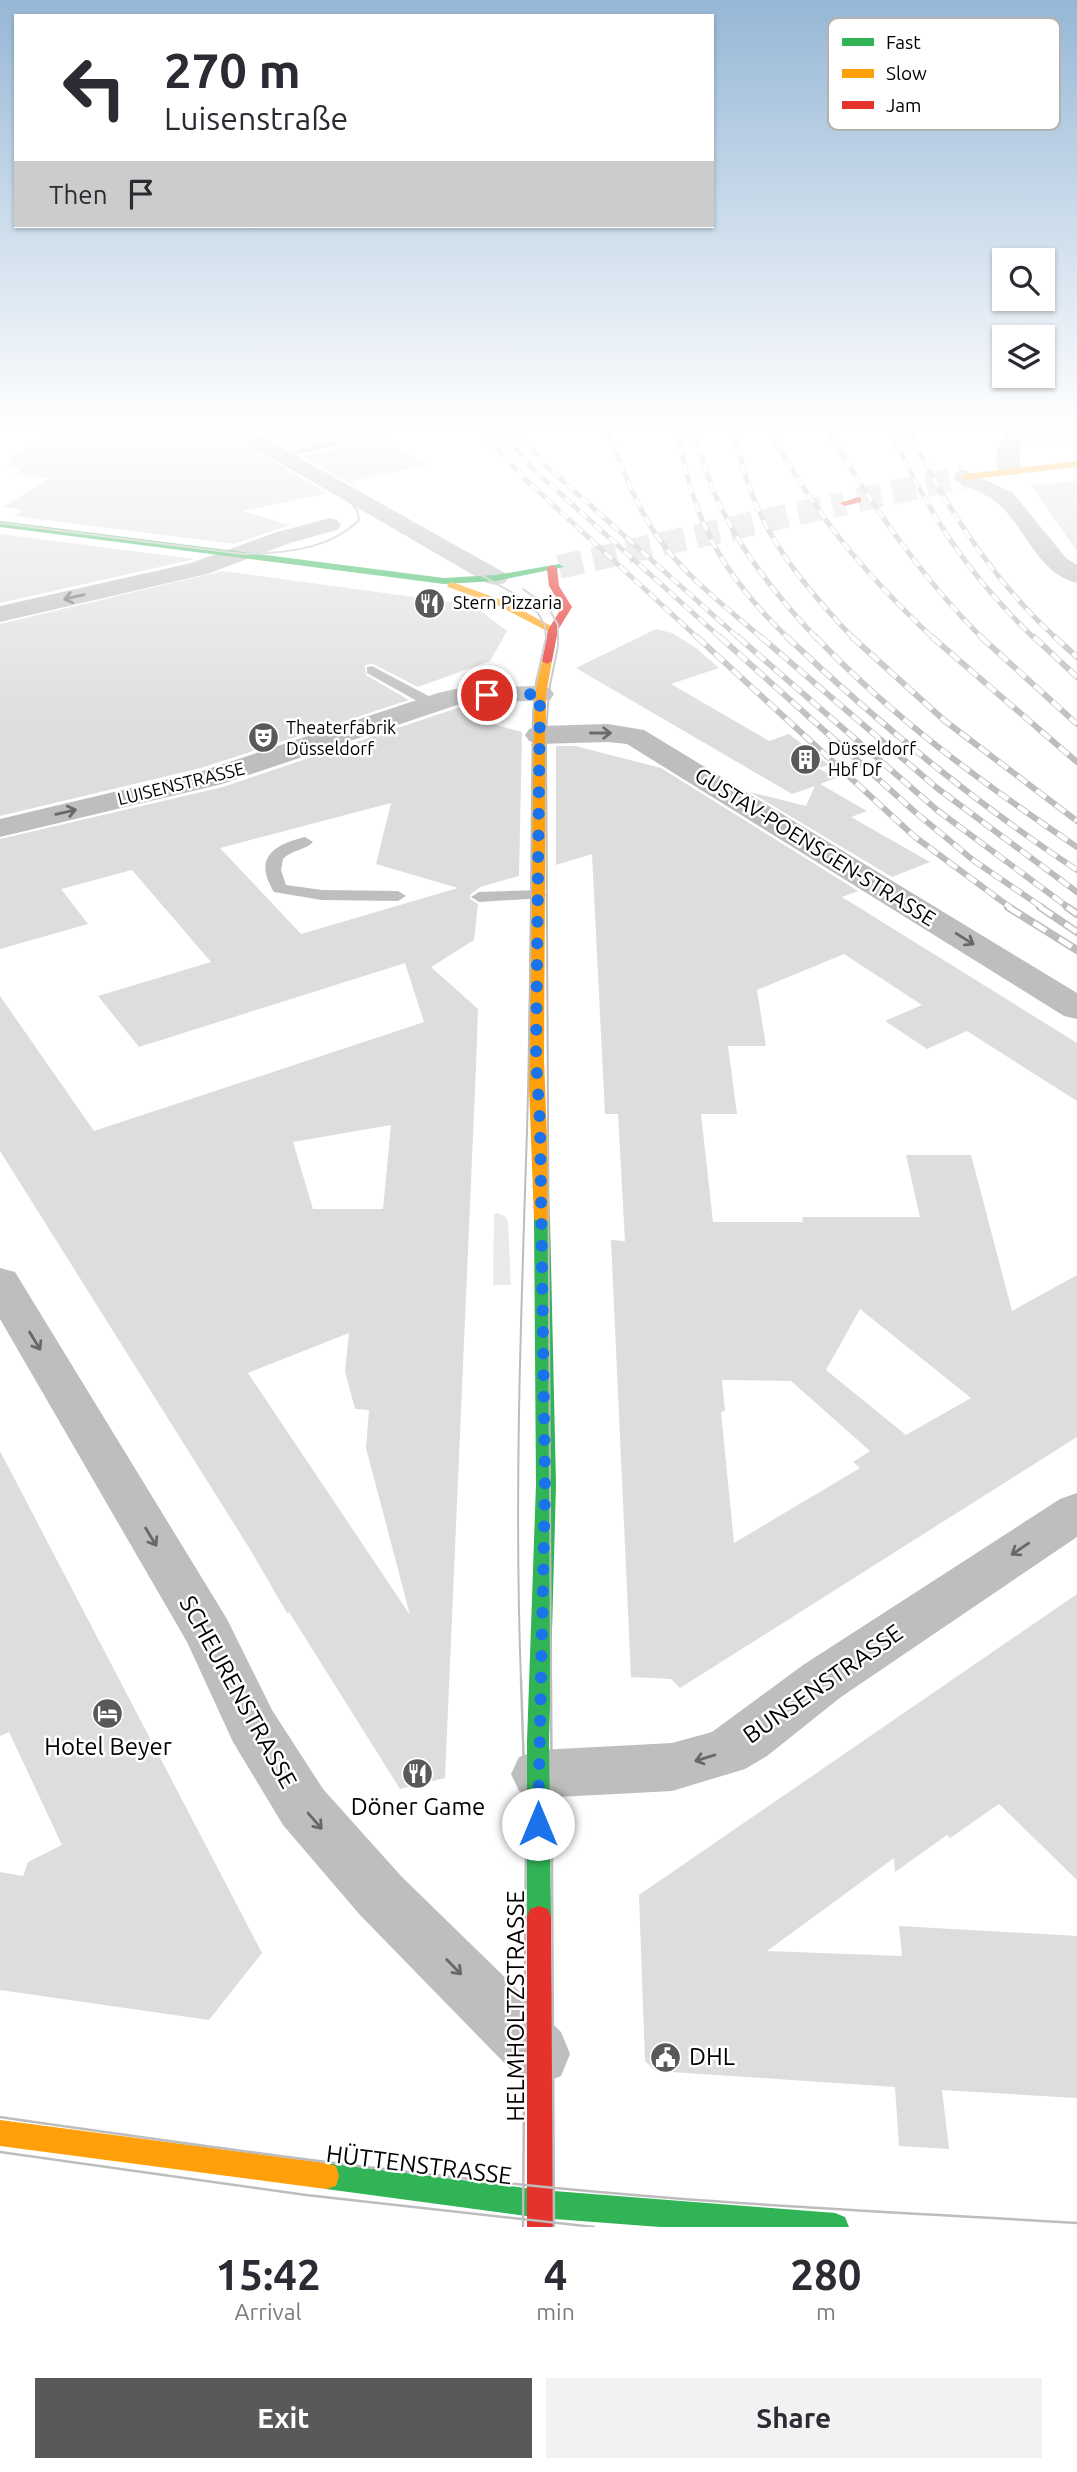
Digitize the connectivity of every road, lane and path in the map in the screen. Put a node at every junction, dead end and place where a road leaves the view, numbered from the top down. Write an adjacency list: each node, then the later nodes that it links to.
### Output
1 (35, 529): 6 (street)
2 (314, 529): 7 (street)
3 (323, 529): 8 (street)
4 (408, 529): 10 (street)
5 (1029, 529): 9 (street)
6 (135, 543): 7 (street); 12 (street)
7 (235, 555): 8 (street); 12 (street)
8 (299, 564): 11 (street)
9 (1077, 576)
10 (496, 578): 11 (street); 13 (street); 16 (street)
11 (444, 582): 16 (street)
12 (126, 586): 15 (street, one-way to 15)
13 (520, 592)
14 (536, 603): 16 (street)
15 (0, 614)
16 (553, 630): 18 (street)
17 (372, 670): 19 (lane)
18 (540, 694): 19 (street, LUISENSTRASSE); 20 (street, HELMHOLTZSTRASSE)
19 (431, 703): 21 (street, LUISENSTRASSE, one-way to 19)
20 (539, 735): 23 (street, HELMHOLTZSTRASSE); 26 (street, GUSTAV-POENSGEN-STRASSE, one-way to 26)
21 (0, 828)
22 (305, 842): 24 (lane)
23 (538, 895): 25 (lane); 29 (street, HELMHOLTZSTRASSE)
24 (398, 897)
25 (479, 897)
26 (1077, 1008)
27 (0, 1282): 30 (street, SCHEURENSTRASSE, one-way to 30)
28 (1077, 1512): 29 (street, BUNSENSTRASSE, one-way to 29)
29 (539, 1774): 30 (street, HELMHOLTZSTRASSE)
30 (539, 2054): 32 (street, HELMHOLTZSTRASSE)
31 (0, 2133): 32 (street, HÜTTENSTRASSE)
32 (541, 2204): 33 (street, HELMHOLTZSTRASSE); 34 (street, HÜTTENSTRASSE)
33 (541, 2227)
34 (835, 2227)

